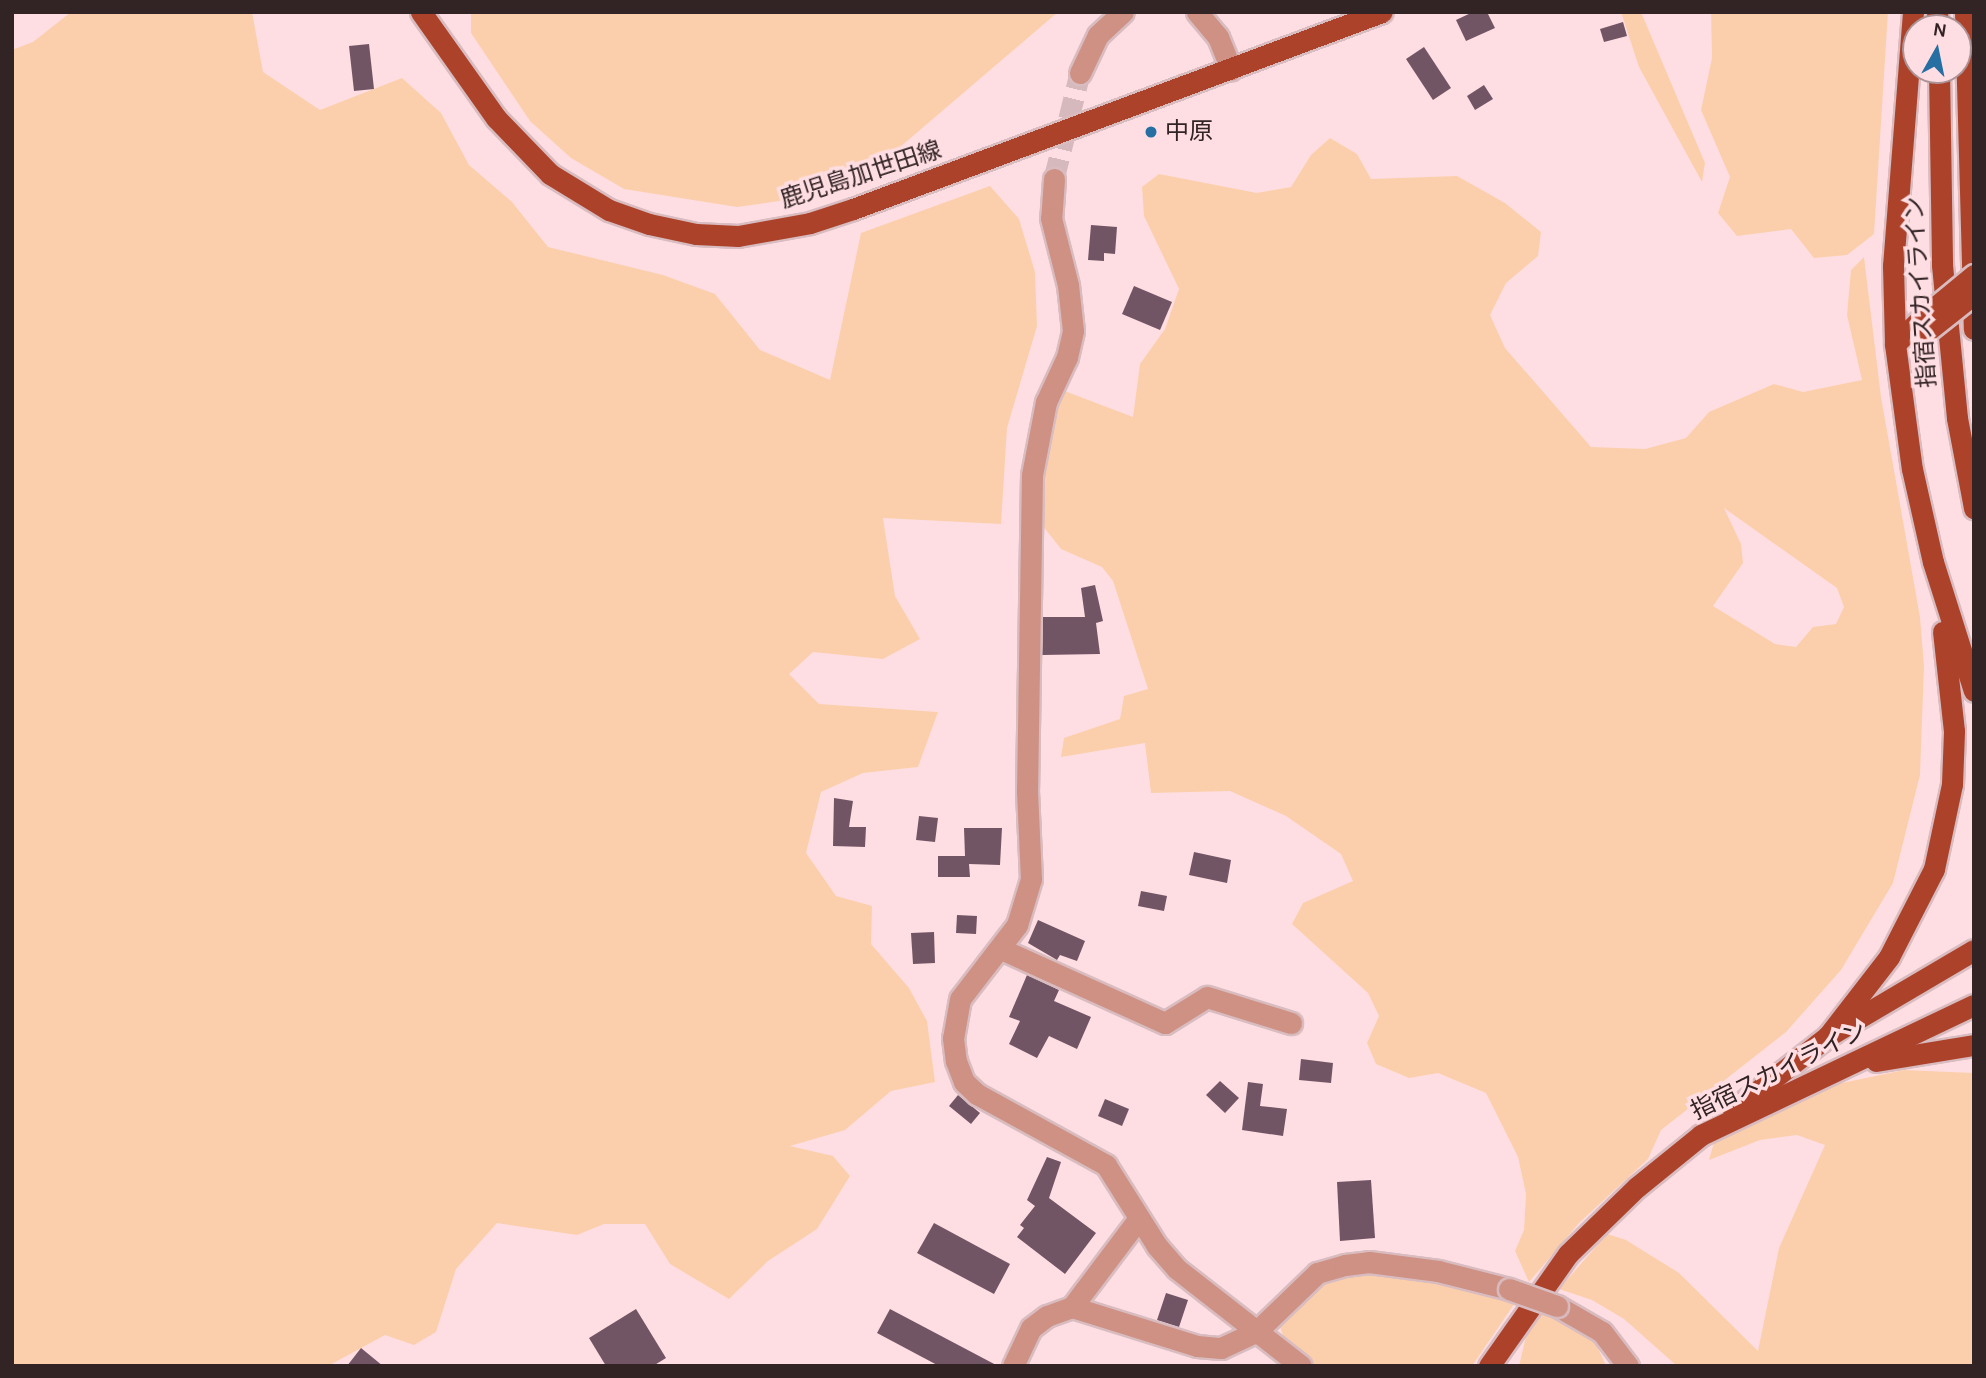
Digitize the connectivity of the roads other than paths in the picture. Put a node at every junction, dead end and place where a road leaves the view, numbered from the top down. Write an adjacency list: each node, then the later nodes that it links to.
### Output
1 (421, 12): 7 (main road, 鹿児島加世田線)
2 (1123, 12): 8 (street)
3 (1197, 12): 7 (street)
4 (1382, 12): 7 (main road, 鹿児島加世田線)
5 (1913, 12): 15 (main road)
6 (1965, 12): 14 (main road, 指宿スカイライン)
7 (1231, 70)
8 (1080, 73)
9 (1939, 84): 16 (main road, 指宿スカイライン)
10 (1054, 180): 19 (street)
11 (1974, 275): 13 (main road, bridge)
12 (1974, 294): 13 (main road, bridge)
13 (1922, 326): 15 (main road)
14 (1974, 329)
15 (1895, 344): 17 (main road)
16 (1974, 508)
17 (1933, 562): 18 (main road); 23 (main road)
18 (1974, 691)
19 (1001, 949): 22 (street); 27 (street)
20 (1974, 950): 23 (main road)
21 (1974, 1005): 25 (main road, 指宿スカイライン)
22 (1291, 1023)
23 (1828, 1036): 26 (main road)
24 (1974, 1045): 25 (main road)
25 (1846, 1066): 26 (main road, 指宿スカイライン)
26 (1701, 1135): 32 (main road, 指宿スカイライン)
27 (1139, 1218): 28 (street); 29 (street)
28 (1072, 1307): 29 (street); 30 (street)
29 (1256, 1332): 31 (street); 33 (street, bridge)
30 (1013, 1366)
31 (1301, 1366)
32 (1489, 1366)
33 (1628, 1366)

